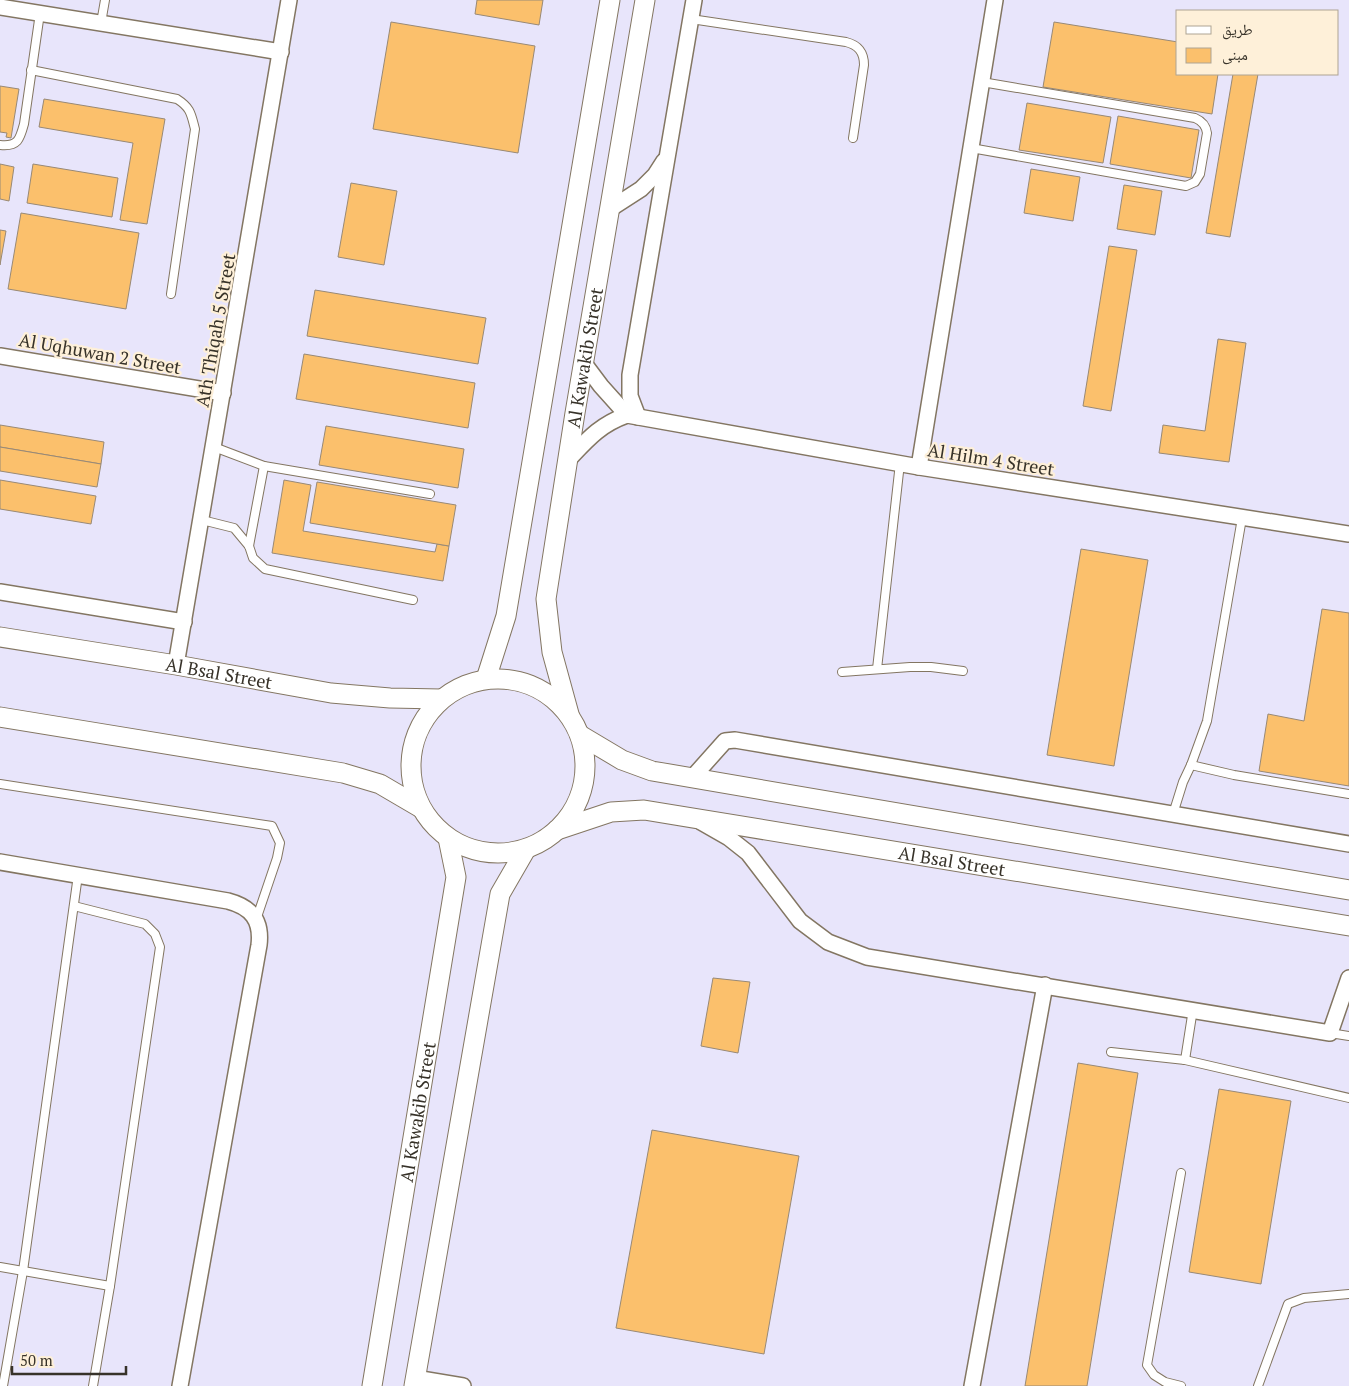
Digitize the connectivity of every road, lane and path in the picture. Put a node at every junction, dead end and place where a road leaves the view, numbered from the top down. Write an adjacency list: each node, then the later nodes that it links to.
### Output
1 (105, 0): 10 (lane)
2 (289, 0): 11 (street, Ath Thiqah 5 Street)
3 (610, 0): 42 (street, Al Kawakib Street)
4 (645, 0): 18 (street, Al Kawakib Street)
5 (694, 0): 9 (street)
6 (995, 0): 13 (street)
7 (0, 7): 8 (street)
8 (40, 13): 10 (street); 12 (lane)
9 (691, 19): 14 (lane); 17 (street)
10 (101, 23): 11 (street)
11 (281, 52): 22 (street, Ath Thiqah 5 Street)
12 (31, 70): 15 (lane); 19 (lane)
13 (982, 82): 16 (street); 16 (lane)
14 (853, 138)
15 (0, 145)
16 (971, 148): 28 (street)
17 (667, 157): 18 (street); 23 (street)
18 (610, 209): 21 (street, Al Kawakib Street)
19 (171, 294)
20 (0, 356): 22 (street, Al Uqhuwan 2 Street)
21 (584, 362): 23 (street); 25 (street, Al Kawakib Street)
22 (223, 393): 24 (street, Ath Thiqah 5 Street)
23 (633, 416): 25 (street); 26 (street, Al Hilm 4 Street)
24 (214, 447): 27 (lane); 31 (street, Ath Thiqah 5 Street)
25 (568, 461): 44 (street, Al Kawakib Street)
26 (900, 463): 28 (street, Al Hilm 4 Street); 39 (lane)
27 (264, 466): 29 (lane); 33 (lane)
28 (919, 467): 30 (street, Al Hilm 4 Street)
29 (430, 494)
30 (1242, 518): 32 (street, Al Hilm 4 Street); 47 (lane)
31 (202, 520): 33 (lane); 36 (street, Ath Thiqah 5 Street)
32 (1349, 534)
33 (249, 546): 35 (lane)
34 (0, 592): 36 (street)
35 (413, 600)
36 (184, 622): 38 (street, Ath Thiqah 5 Street)
37 (0, 637): 38 (street, Al Bsal Street)
38 (176, 666): 43 (street, Al Bsal Street)
39 (877, 669): 40 (lane); 41 (lane)
40 (963, 671)
41 (842, 672)
42 (486, 679): 43 (street); 44 (street)
43 (441, 699): 51 (street)
44 (568, 714): 46 (street)
45 (0, 716): 51 (street)
46 (580, 735): 48 (street); 54 (street)
47 (1191, 765): 50 (lane); 52 (lane)
48 (692, 778): 52 (street); 60 (street)
49 (0, 784): 62 (lane)
50 (1349, 794)
51 (421, 808): 55 (street)
52 (1173, 814): 56 (street)
53 (695, 818): 54 (street, Al Bsal Street); 63 (street, Al Bsal Street); 65 (street)
54 (557, 830): 57 (street)
55 (448, 838): 57 (street); 81 (street, Al Kawakib Street)
56 (1349, 844)
57 (526, 849): 77 (street)
58 (0, 862): 59 (street)
59 (78, 875): 61 (lane); 62 (street)
60 (1349, 890)
61 (74, 906): 74 (lane); 75 (lane)
62 (256, 920): 80 (street)
63 (1349, 926)
64 (1349, 978): 67 (street)
65 (1045, 985): 66 (street); 83 (street)
66 (1193, 1009): 67 (street); 70 (lane)
67 (1330, 1033): 68 (lane)
68 (1349, 1036)
69 (1112, 1052): 70 (lane)
70 (1185, 1060): 71 (lane)
71 (1349, 1098)
72 (1181, 1173): 84 (lane)
73 (0, 1267): 74 (lane)
74 (23, 1271): 75 (lane); 78 (lane)
75 (110, 1286): 79 (lane)
76 (1349, 1294): 85 (lane)
77 (415, 1382): 82 (street)
78 (3, 1386)
79 (94, 1386)
80 (180, 1386)
81 (372, 1386)
82 (463, 1386)
83 (972, 1386)
84 (1181, 1386)
85 (1258, 1386)

